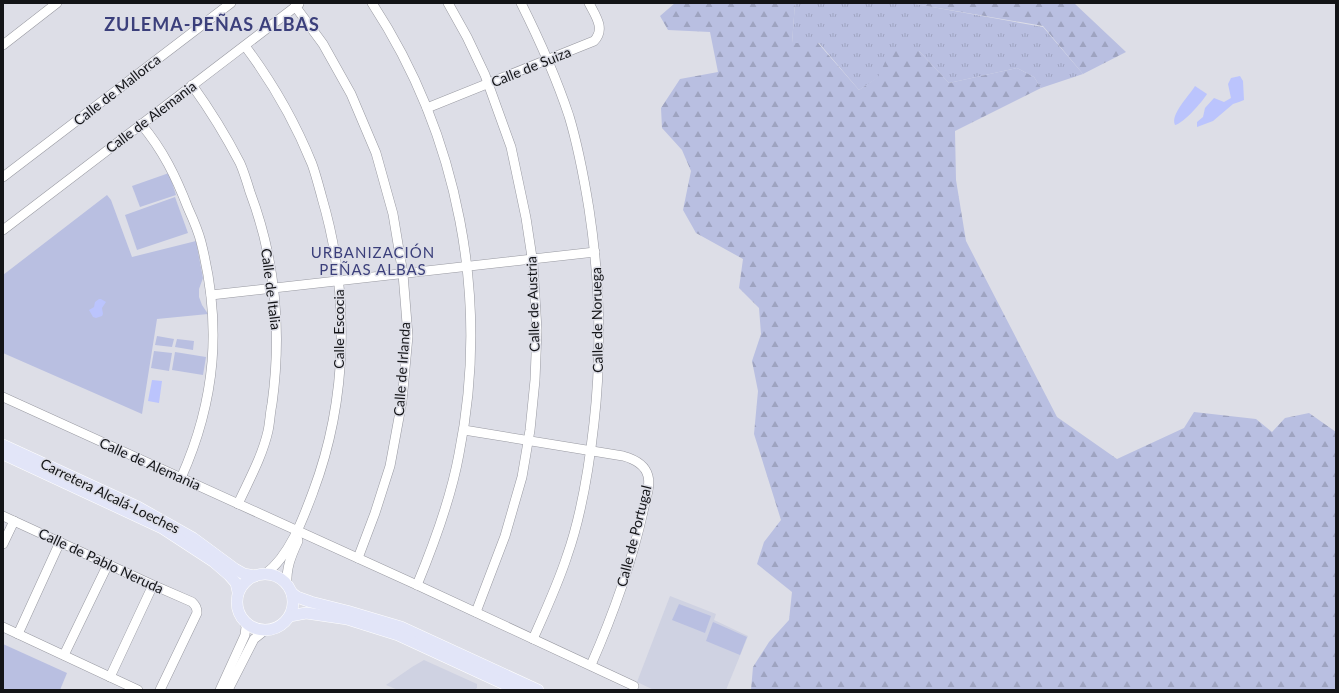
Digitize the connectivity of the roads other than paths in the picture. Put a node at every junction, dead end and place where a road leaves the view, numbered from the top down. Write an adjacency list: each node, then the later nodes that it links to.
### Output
1 (57, 3): 8 (street)
2 (231, 3): 15 (street, Calle de Mallorca)
3 (372, 3): 13 (street)
4 (448, 3): 11 (street, Calle de Austria)
5 (521, 3): 10 (street, Calle de Noruega)
6 (589, 3): 10 (street, Calle de Suiza)
7 (297, 5): 9 (street, Calle de Alemania); 20 (street, Calle de Irlanda)
8 (3, 45)
9 (245, 46): 12 (street, Calle de Alemania); 21 (street, Calle Escocia)
10 (548, 60): 11 (street, Calle de Suiza); 17 (street, Calle de Noruega)
11 (488, 84): 13 (street, Calle de Suiza); 18 (street, Calle de Austria)
12 (192, 86): 14 (street, Calle de Alemania); 22 (street, Calle de Italia)
13 (427, 108): 19 (street)
14 (141, 124): 16 (street, Calle de Alemania); 23 (street)
15 (3, 178)
16 (3, 230)
17 (595, 252): 18 (street); 28 (street, Calle de Noruega)
18 (532, 259): 19 (street); 26 (street, Calle de Austria)
19 (468, 266): 20 (street); 25 (street)
20 (403, 274): 21 (street); 37 (street, Calle de Irlanda)
21 (338, 281): 22 (street); 34 (street, Calle Escocia)
22 (274, 288): 23 (street); 31 (street, Calle de Italia)
23 (211, 296): 30 (street)
24 (3, 397): 30 (street, Calle de Alemania)
25 (464, 430): 26 (street, Calle de Portugal); 41 (street)
26 (529, 442): 28 (street, Calle de Portugal); 44 (street, Calle de Austria)
27 (3, 445): 39 (main road, Carretera Alcalá-Loeches)
28 (591, 451): 51 (street, Calle de Noruega); 53 (street, Calle de Portugal)
29 (3, 454): 43 (main road, Carretera Alcalá-Loeches)
30 (181, 478): 31 (street, Calle de Alemania)
31 (238, 504): 34 (street, Calle de Alemania)
32 (3, 516): 33 (street, Calle de Pablo Neruda)
33 (14, 521): 35 (street, Calle de Pablo Neruda); 36 (street)
34 (297, 531): 37 (street); 39 (street, Calle Escocia); 42 (street, Calle Escocia)
35 (60, 542): 38 (street, Calle de Pablo Neruda); 50 (street)
36 (3, 544)
37 (358, 558): 41 (street)
38 (108, 564): 40 (street, Calle de Pablo Neruda); 52 (street)
39 (260, 575): 42 (main road); 43 (main road)
40 (153, 585): 54 (street); 58 (street, Calle de Pablo Neruda)
41 (416, 585): 44 (street)
42 (289, 589): 45 (main road); 62 (main road)
43 (238, 592): 46 (main road)
44 (476, 612): 51 (street)
45 (290, 616): 48 (main road); 61 (main road)
46 (245, 622): 48 (main road); 59 (street)
47 (3, 627): 50 (street)
48 (264, 631): 60 (street)
49 (3, 634): 56 (street)
50 (18, 634): 52 (street)
51 (533, 639): 53 (street)
52 (64, 655): 54 (street)
53 (591, 665): 55 (street)
54 (110, 677): 57 (street)
55 (634, 686)
56 (124, 690)
57 (138, 690)
58 (160, 690)
59 (220, 690)
60 (228, 690)
61 (517, 690)
62 (538, 690)

